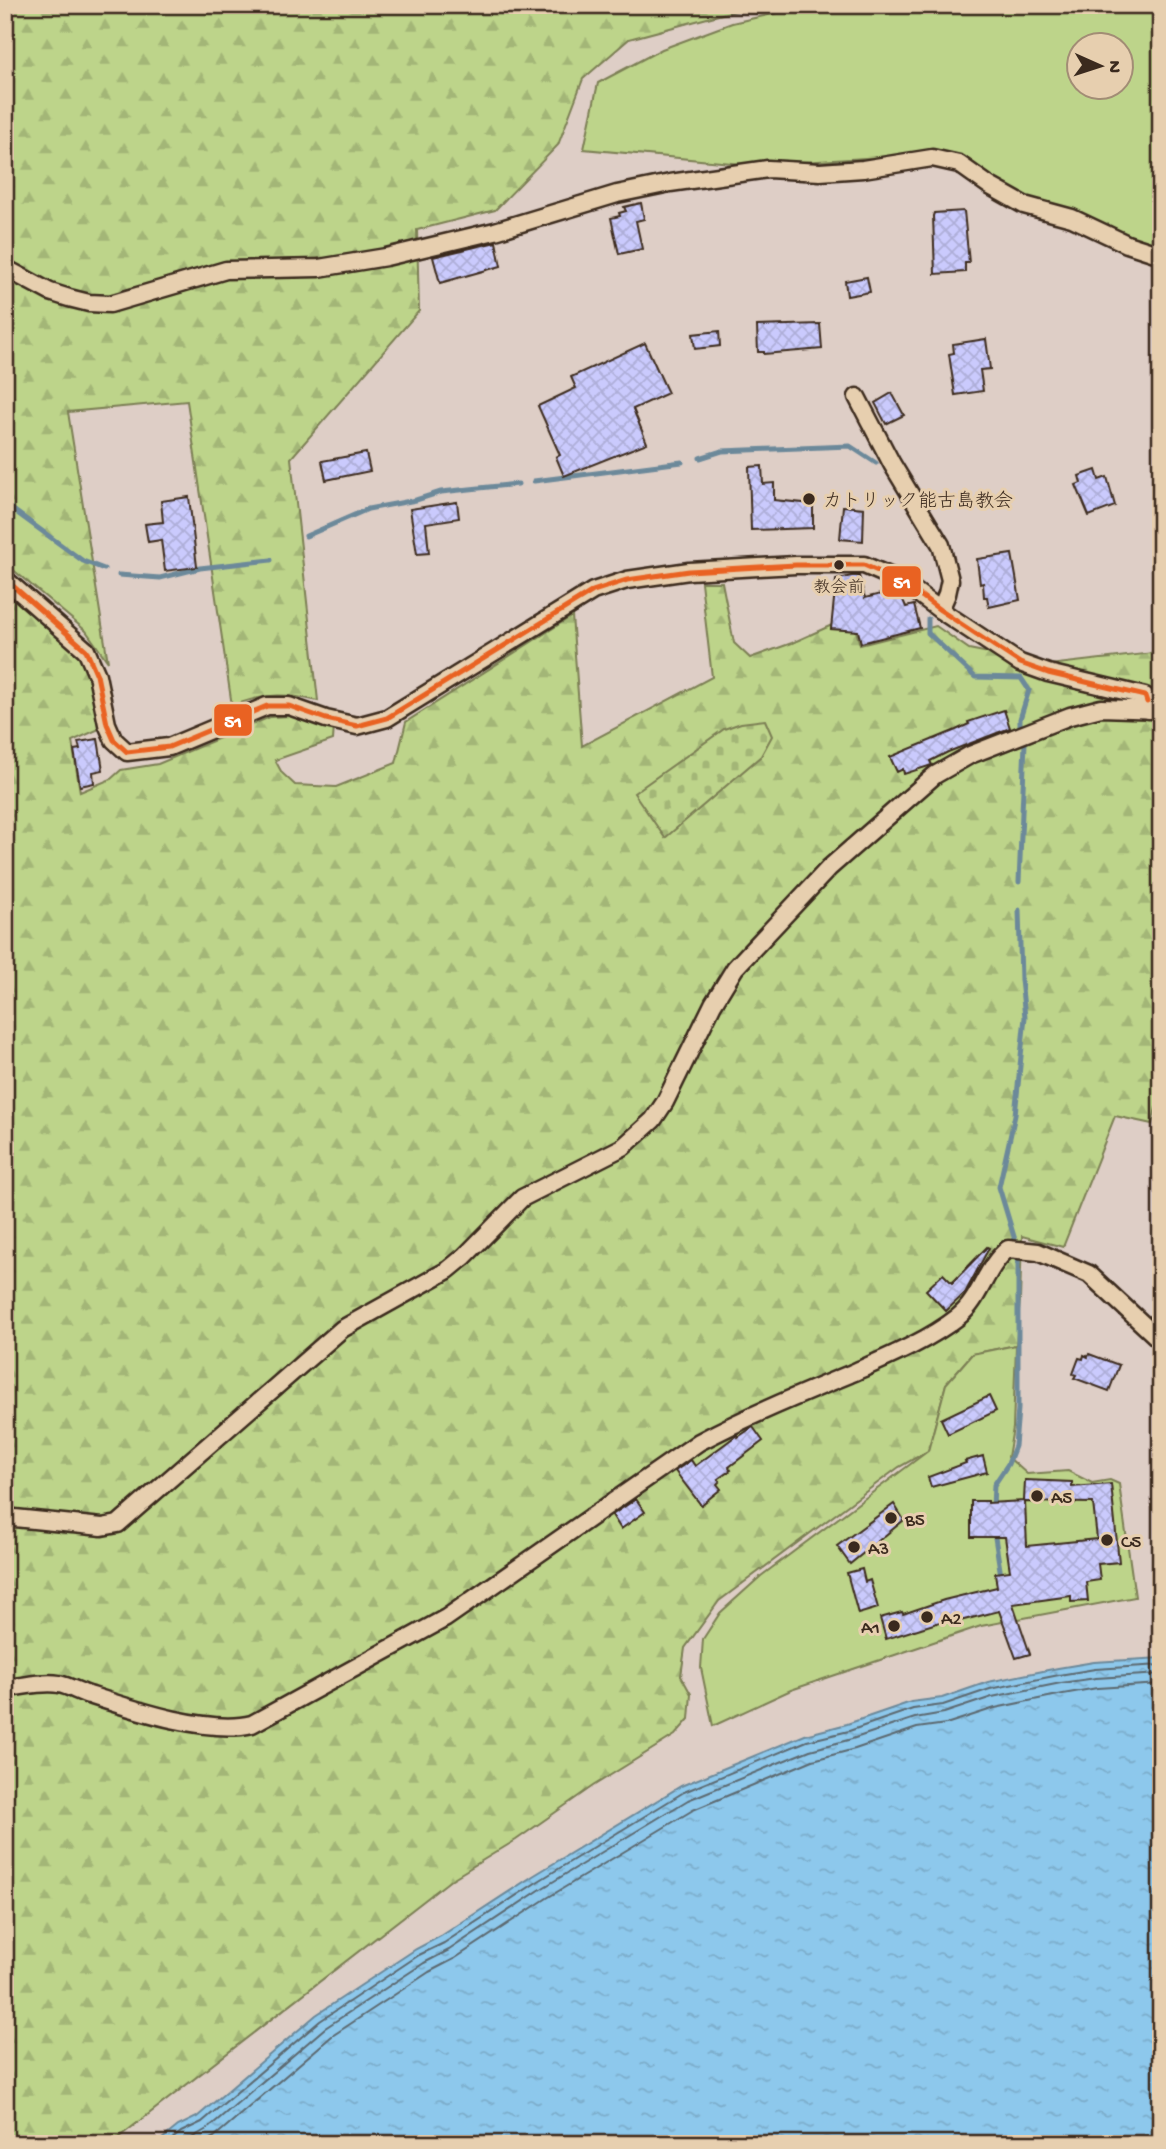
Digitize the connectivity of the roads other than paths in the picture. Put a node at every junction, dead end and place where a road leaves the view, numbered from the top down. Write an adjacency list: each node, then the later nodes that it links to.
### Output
1 (1161, 255): 2 (street)
2 (5, 268)
3 (857, 397): 5 (street)
4 (5, 579): 5 (street)
5 (940, 610): 6 (street)
6 (1155, 710): 8 (street)
7 (1161, 1341): 9 (street)
8 (5, 1517)
9 (5, 1688)

